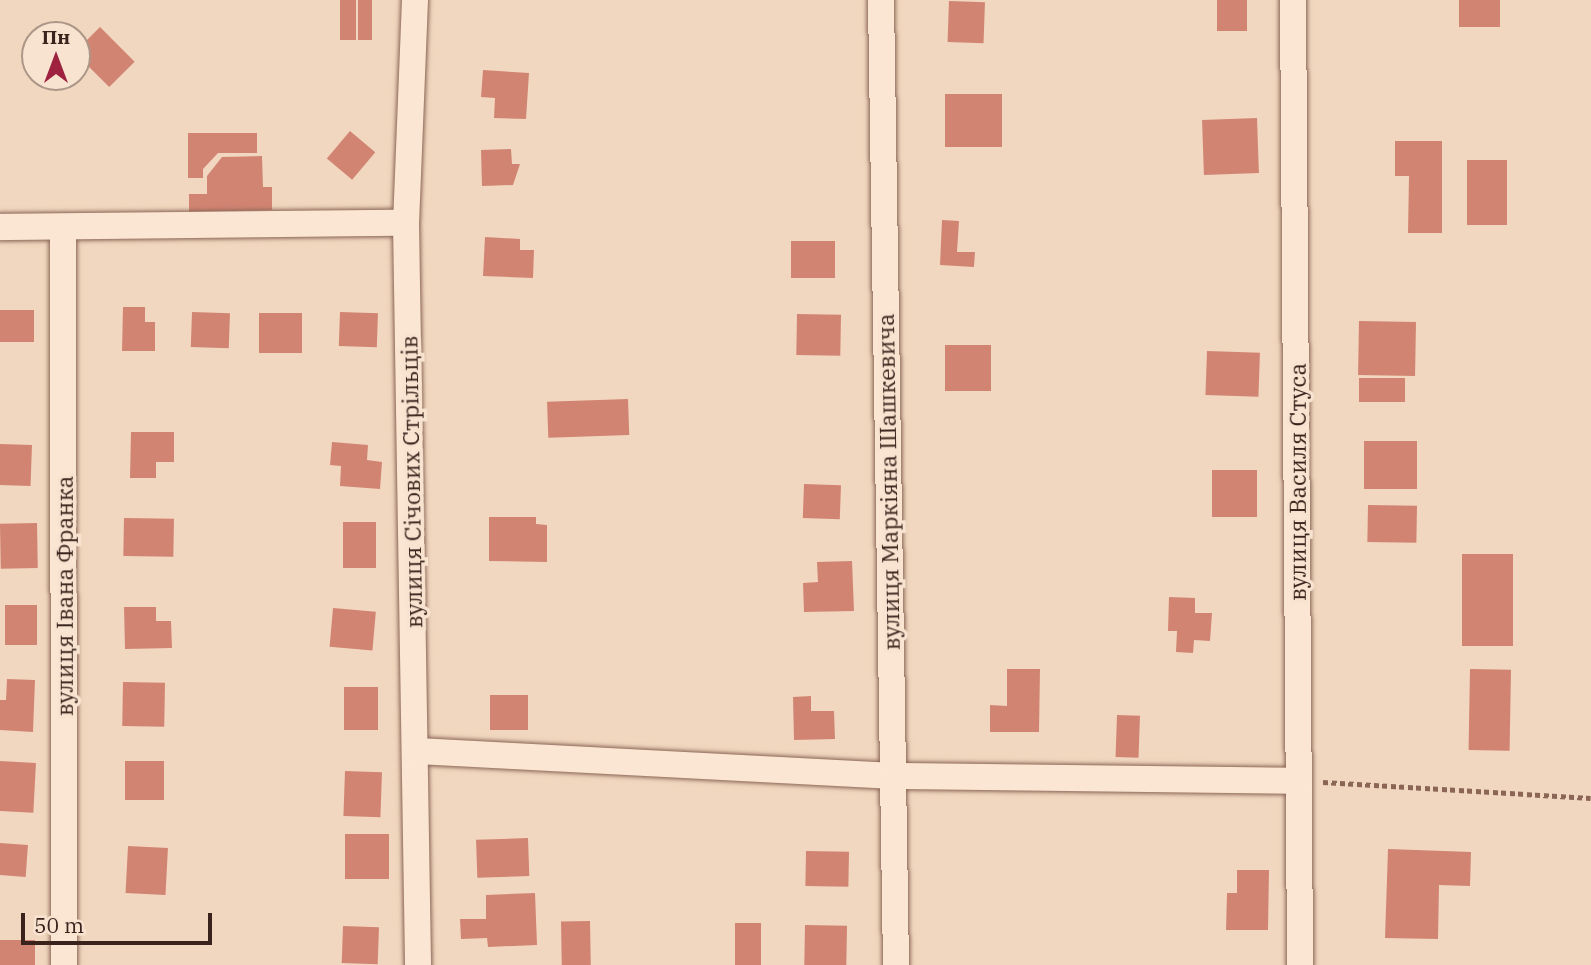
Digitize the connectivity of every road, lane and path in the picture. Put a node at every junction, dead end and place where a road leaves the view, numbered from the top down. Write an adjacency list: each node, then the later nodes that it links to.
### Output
1 (415, 0): 4 (street, вулиця Січових Стрільців)
2 (881, 0): 8 (street, вулиця Маркіяна Шашкевича)
3 (1293, 0): 9 (street, вулиця Василя Стуса)
4 (406, 223): 6 (street); 7 (street, вулиця Січових Стрільців)
5 (0, 227): 6 (street)
6 (63, 227): 11 (street, вулиця Івана Франка)
7 (416, 751): 8 (street); 12 (street, вулиця Січових Стрільців)
8 (895, 776): 9 (street); 13 (street, вулиця Маркіяна Шашкевича)
9 (1299, 781): 10 (path); 14 (street, вулиця Василя Стуса)
10 (1591, 798)
11 (64, 965)
12 (418, 965)
13 (896, 965)
14 (1300, 965)

